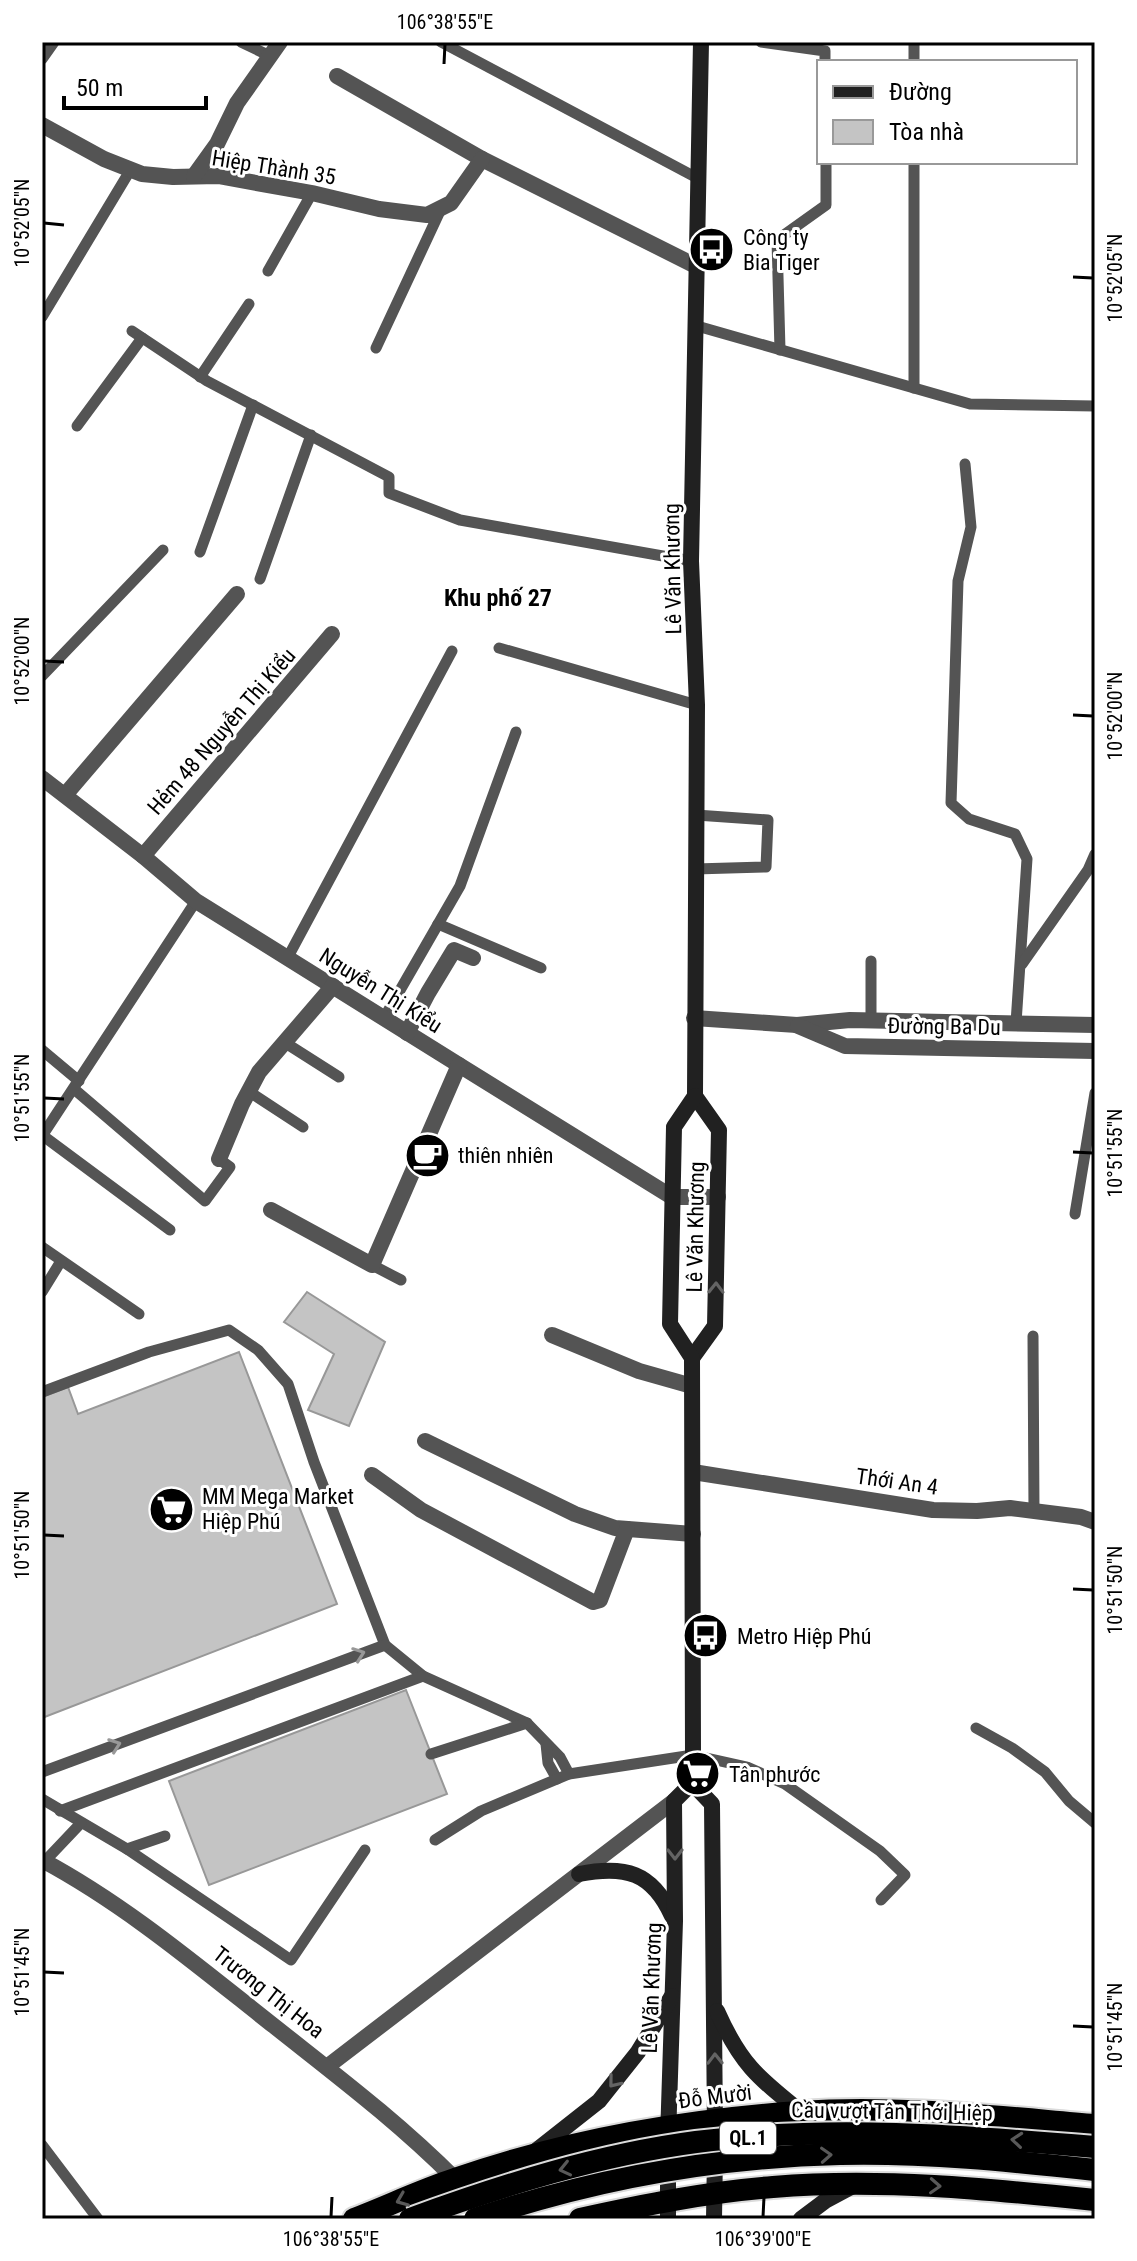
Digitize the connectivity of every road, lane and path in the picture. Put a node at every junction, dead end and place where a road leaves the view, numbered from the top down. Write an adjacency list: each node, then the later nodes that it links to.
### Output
1 (54, 42): 8 (lane)
2 (241, 42): 7 (lane)
3 (280, 42): 7 (street)
4 (441, 42): 17 (lane)
5 (701, 42): 17 (main road, Lê Văn Khương)
6 (761, 42): 9 (lane)
7 (270, 56): 16 (street)
8 (42, 59)
9 (825, 60)
10 (337, 76): 12 (street)
11 (42, 126): 15 (street, Hiệp Thành 35)
12 (482, 159): 19 (street); 20 (street)
13 (826, 164): 26 (lane)
14 (914, 164): 28 (lane)
15 (131, 169): 16 (street, Hiệp Thành 35); 23 (lane)
16 (194, 176): 18 (street, Hiệp Thành 35)
17 (699, 179): 20 (main road, Lê Văn Khương)
18 (312, 193): 19 (street, Hiệp Thành 35); 21 (lane)
19 (441, 208): 25 (lane)
20 (698, 267): 24 (main road, Lê Văn Khương)
21 (268, 271)
22 (249, 304): 27 (lane)
23 (42, 317)
24 (697, 326): 26 (lane); 36 (main road, Lê Văn Khương)
25 (376, 348)
26 (780, 350): 28 (lane)
27 (200, 377): 29 (lane); 31 (lane)
28 (914, 388): 30 (lane)
29 (253, 405): 32 (lane); 35 (lane)
30 (1095, 406)
31 (77, 426)
32 (311, 435): 36 (lane); 37 (lane)
33 (965, 464): 56 (lane)
34 (163, 550): 42 (lane)
35 (200, 552)
36 (691, 561): 43 (main road, Lê Văn Khương)
37 (260, 579)
38 (237, 594): 46 (street)
39 (332, 634): 49 (street, Hẻm 48 Nguyễn Thị Kiểu)
40 (499, 648): 43 (lane)
41 (452, 651): 53 (lane)
42 (42, 676)
43 (697, 705): 47 (main road, Lê Văn Khương)
44 (516, 732): 52 (lane)
45 (42, 778): 46 (street, Nguyễn Thị Kiểu)
46 (65, 795): 49 (street, Nguyễn Thị Kiểu)
47 (696, 815): 50 (main road, Lê Văn Khương); 50 (lane)
48 (1095, 854): 56 (lane)
49 (143, 856): 51 (street, Nguyễn Thị Kiểu)
50 (695, 869): 60 (main road, Lê Văn Khương)
51 (196, 901): 53 (street, Nguyễn Thị Kiểu); 71 (lane)
52 (438, 924): 57 (lane); 59 (lane)
53 (288, 957): 58 (street, Nguyễn Thị Kiểu)
54 (473, 958): 65 (street)
55 (871, 961): 61 (lane)
56 (1022, 965): 62 (lane)
57 (541, 968)
58 (333, 986): 59 (street, Nguyễn Thị Kiểu); 66 (street)
59 (384, 1018): 65 (street, Nguyễn Thị Kiểu)
60 (694, 1018): 63 (street, Đường Ba Du); 74 (main road, Lê Văn Khương)
61 (871, 1021): 62 (street, Đường Ba Du); 63 (street, Đường Ba Du)
62 (1016, 1023): 64 (street, Đường Ba Du)
63 (797, 1025): 68 (street, Đường Ba Du)
64 (1095, 1025)
65 (407, 1033): 69 (street, Nguyễn Thị Kiểu)
66 (284, 1042): 70 (lane); 72 (street)
67 (42, 1050): 71 (lane)
68 (1095, 1051)
69 (459, 1065): 78 (street, Nguyễn Thị Kiểu); 85 (street)
70 (339, 1077)
71 (76, 1085): 76 (lane); 77 (lane)
72 (248, 1091): 75 (lane); 77 (street)
73 (1095, 1093): 81 (lane)
74 (695, 1096): 78 (main road, Lê Văn Khương); 79 (main road, Lê Văn Khương)
75 (303, 1127)
76 (42, 1135): 82 (lane)
77 (219, 1159)
78 (672, 1197): 79 (street); 91 (main road, Lê Văn Khương)
79 (718, 1197): 91 (main road, Lê Văn Khương, one-way to 79)
80 (271, 1210): 85 (street)
81 (1075, 1214)
82 (170, 1230)
83 (42, 1247): 84 (lane)
84 (61, 1261): 87 (lane); 88 (lane)
85 (372, 1265): 86 (lane)
86 (401, 1280)
87 (42, 1292)
88 (139, 1314)
89 (552, 1335): 92 (street)
90 (1033, 1336): 97 (lane)
91 (692, 1358): 92 (main road)
92 (692, 1386): 95 (main road)
93 (42, 1392): 101 (lane)
94 (425, 1441): 99 (street)
95 (693, 1472): 97 (street, Thới An 4); 100 (main road)
96 (372, 1475): 99 (street)
97 (1034, 1512): 98 (street, Thới An 4)
98 (1095, 1522)
99 (627, 1529): 100 (street)
100 (693, 1534): 107 (main road)
101 (385, 1645): 102 (lane); 108 (lane, one-way to 101)
102 (423, 1676): 103 (lane); 114 (lane)
103 (527, 1723): 105 (lane); 106 (lane)
104 (976, 1728): 116 (lane)
105 (546, 1744): 109 (lane); 110 (lane)
106 (431, 1754)
107 (693, 1755): 109 (lane); 111 (main road); 123 (lane)
108 (42, 1772)
109 (569, 1774): 110 (lane)
110 (557, 1779): 118 (lane)
111 (692, 1783): 113 (main road); 126 (main road)
112 (42, 1799): 114 (lane)
113 (674, 1801): 122 (street); 124 (main road, Lê Văn Khương, one-way to 124)
114 (60, 1811): 115 (lane)
115 (81, 1823): 119 (lane); 121 (lane)
116 (1095, 1823)
117 (165, 1836): 119 (lane)
118 (435, 1840)
119 (127, 1849): 120 (lane)
120 (365, 1850)
121 (44, 1860): 127 (street, Trương Thị Hoa)
122 (579, 1874): 124 (main road); 127 (street)
123 (881, 1900)
124 (675, 1921): 125 (main road, Lê Văn Khương)
125 (673, 1994): 132 (main road, Lê Văn Khương); 136 (main road, one-way to 136)
126 (714, 2003): 128 (main road); 130 (main road, one-way to 126)
127 (328, 2066): 138 (street, Trương Thị Hoa)
128 (801, 2112): 129 (highway, Đỗ Mười / QL.1); 131 (highway, Đỗ Mười / QL.1)
129 (777, 2115): 130 (highway, Đỗ Mười / QL.1); 140 (highway)
130 (715, 2122): 132 (highway, Đỗ Mười / QL.1); 141 (main road)
131 (1095, 2125)
132 (668, 2128): 133 (highway, Đỗ Mười / QL.1); 143 (main road, Lê Văn Khương)
133 (606, 2139): 136 (highway, Đỗ Mười / QL.1); 144 (highway)
134 (42, 2145): 145 (lane)
135 (1095, 2147): 147 (highway, Cầu vượt Tân Thới Hiệp / QL.1, one-way to 147, bridge)
136 (529, 2156): 138 (highway, Đỗ Mười / QL.1)
137 (1095, 2170): 148 (highway, Cầu vượt Tân Thới Hiệp / QL.1, one-way to 137, bridge)
138 (455, 2179): 146 (highway, Đỗ Mười / QL.1, one-way to 146)
139 (857, 2184): 140 (highway, QL.1); 142 (highway, QL.1, one-way to 142); 151 (main road)
140 (780, 2186): 141 (highway, QL.1)
141 (715, 2193): 143 (highway, QL.1); 150 (main road)
142 (1095, 2200)
143 (668, 2210): 144 (highway, QL.1)
144 (618, 2211): 149 (highway, QL.1)
145 (98, 2219)
146 (354, 2219)
147 (410, 2219)
148 (475, 2219)
149 (580, 2219)
150 (714, 2219)
151 (801, 2219)

